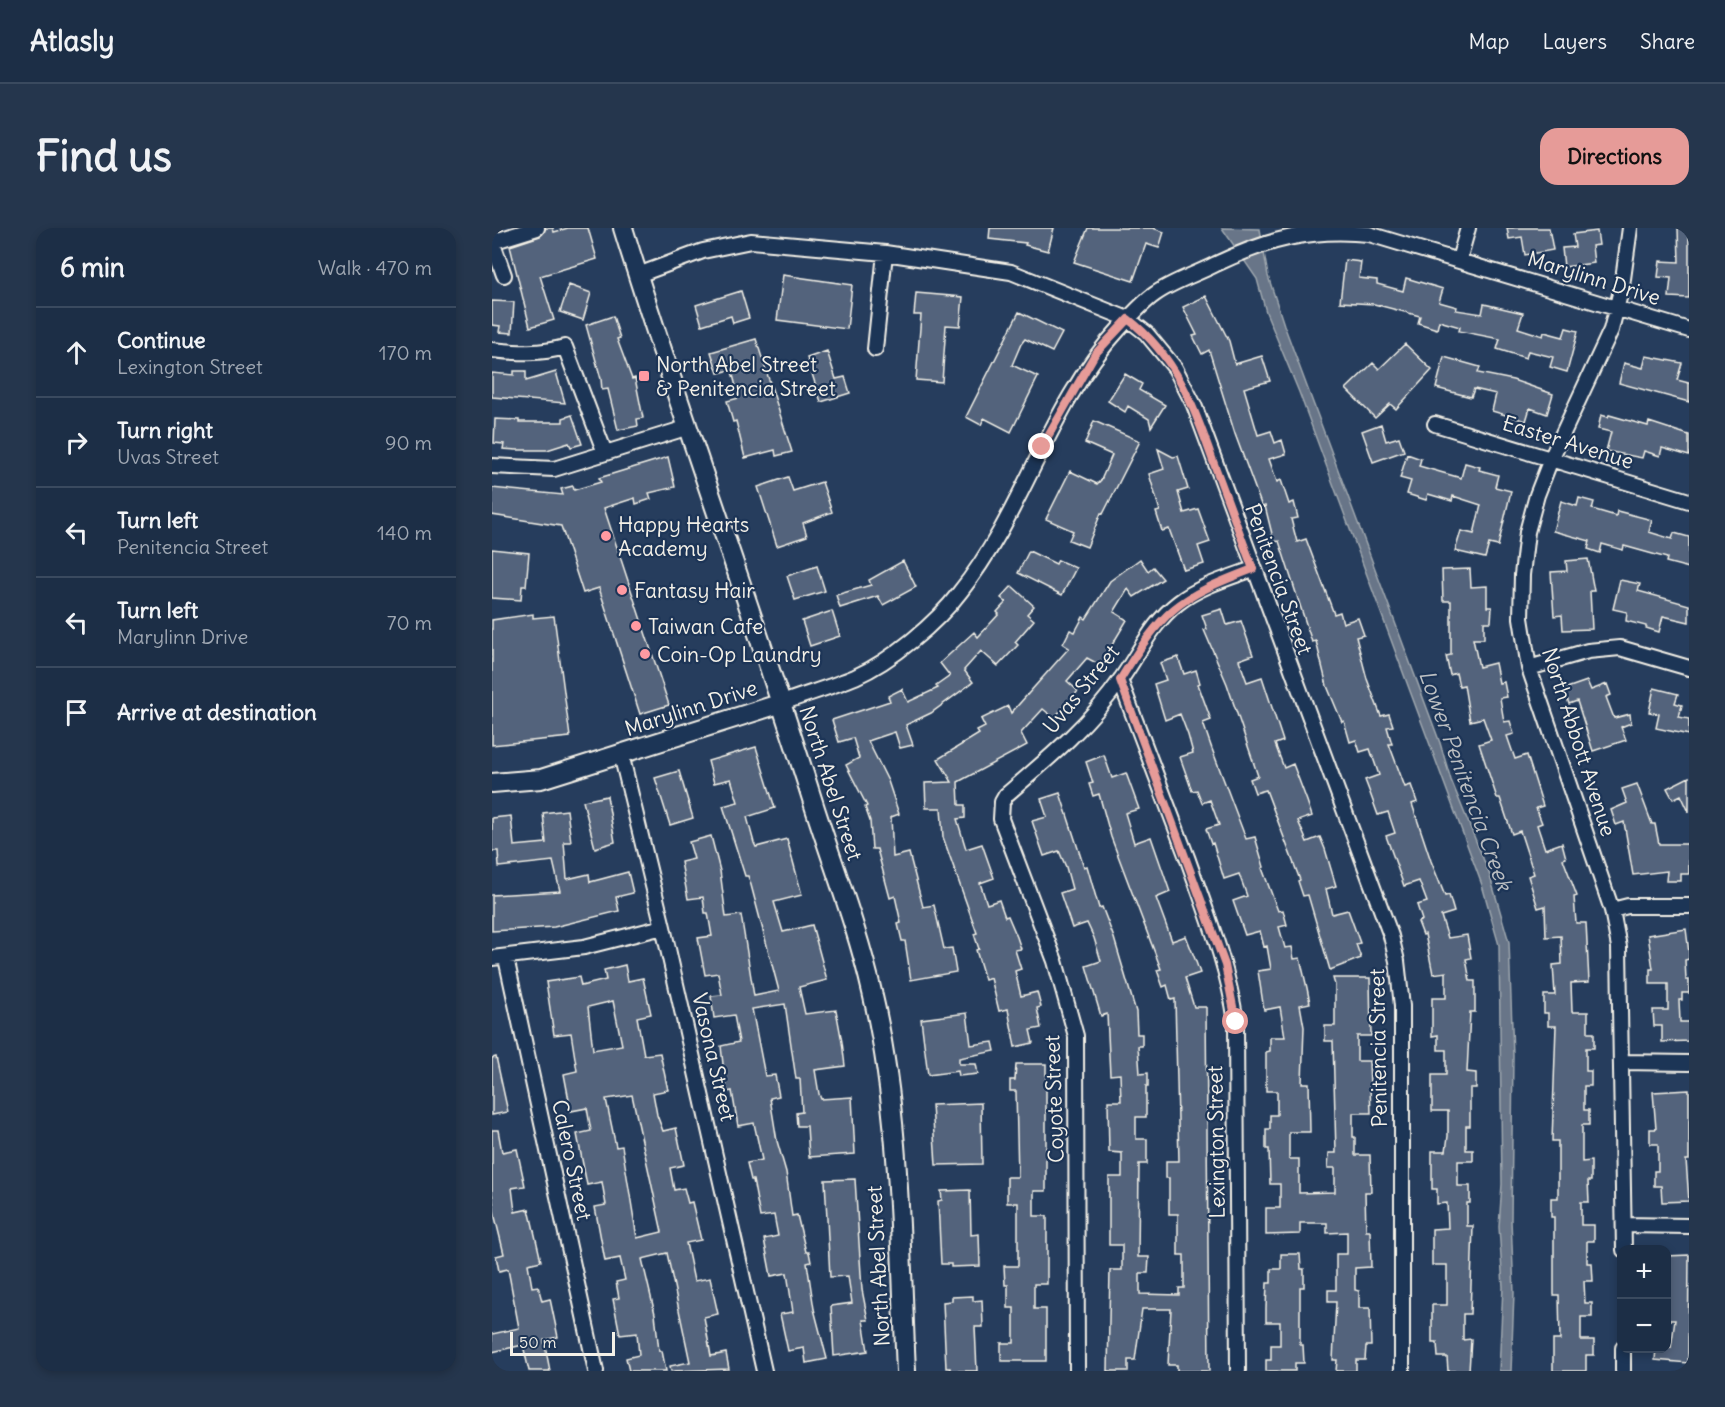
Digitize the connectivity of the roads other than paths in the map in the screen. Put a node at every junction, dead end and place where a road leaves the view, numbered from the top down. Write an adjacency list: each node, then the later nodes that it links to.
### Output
1 (537, 228): 6 (street)
2 (623, 228): 10 (main road, North Abel Street)
3 (1468, 228): 8 (street)
4 (1630, 228): 11 (street, North Abbott Avenue)
5 (1312, 230): 8 (street, Marylinn Drive); 12 (street, Marylinn Drive)
6 (492, 241): 9 (street)
7 (885, 253): 10 (street, Penitencia Street); 12 (street, Penitencia Street); 14 (street)
8 (1459, 260): 11 (street, Marylinn Drive)
9 (504, 275)
10 (638, 275): 17 (main road, North Abel Street)
11 (1617, 310): 13 (street, Marylinn Drive); 19 (street, North Abbott Avenue)
12 (1128, 319): 22 (street, Penitencia Street); 26 (street, Marylinn Drive)
13 (1689, 330)
14 (875, 348)
15 (492, 350): 18 (street)
16 (1435, 424): 19 (street, Easter Avenue)
17 (688, 427): 18 (street); 26 (main road, North Abel Street)
18 (604, 453): 20 (street)
19 (1551, 459): 21 (street, Easter Avenue); 23 (street, North Abbott Avenue)
20 (492, 466)
21 (1689, 501)
22 (1253, 569): 25 (street, Uvas Street); 45 (street, Penitencia Street)
23 (1529, 668): 24 (street); 31 (street, North Abbott Avenue)
24 (1689, 668)
25 (1120, 680): 29 (street, Uvas Street); 44 (street, Lexington Street)
26 (782, 703): 27 (main road, Marylinn Drive); 42 (main road, North Abel Street)
27 (621, 754): 28 (main road, Marylinn Drive); 32 (street, Vasona Street)
28 (492, 783)
29 (1002, 802): 43 (street, Coyote Street)
30 (1689, 906): 31 (street)
31 (1612, 910): 34 (street, North Abbott Avenue)
32 (663, 927): 33 (street); 41 (street, Vasona Street)
33 (499, 958): 40 (street, Calero Street)
34 (1622, 1062): 35 (street); 36 (street, North Abbott Avenue)
35 (1689, 1063)
36 (1624, 1225): 37 (street); 38 (street, North Abbott Avenue)
37 (1689, 1226)
38 (1624, 1245)
39 (1623, 1353): 46 (street)
40 (596, 1371)
41 (764, 1371)
42 (906, 1371)
43 (1077, 1371)
44 (1238, 1371)
45 (1402, 1371)
46 (1623, 1371)

